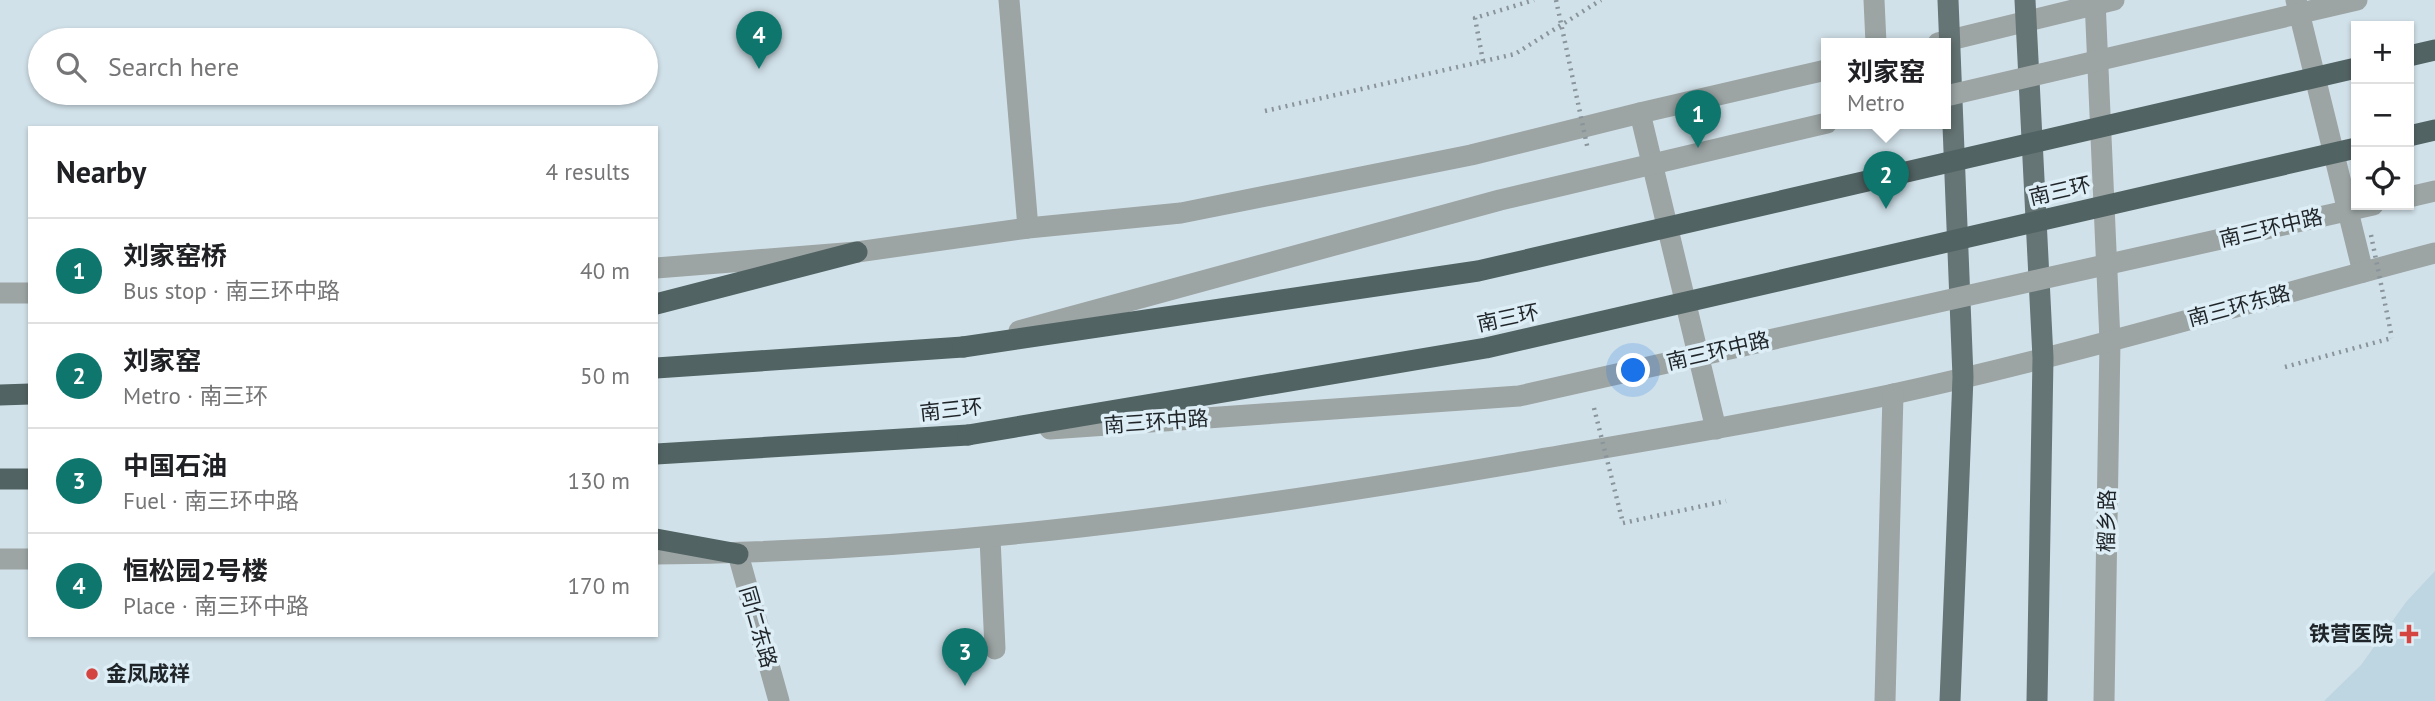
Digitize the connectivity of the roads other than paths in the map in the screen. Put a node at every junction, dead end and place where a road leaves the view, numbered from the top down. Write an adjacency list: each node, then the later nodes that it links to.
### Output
1 (1009, 0): 25 (street)
2 (1874, 0): 8 (street)
3 (1948, 0): 9 (main road)
4 (2296, 0): 29 (street)
5 (2357, 0): 15 (street, bridge)
6 (2101, 1): 7 (street); 33 (street, 榴乡路)
7 (2025, 11): 10 (street); 35 (main road)
8 (1876, 38)
9 (1944, 38)
10 (1951, 38)
11 (2435, 50): 12 (highway)
12 (2414, 55)
13 (2351, 69): 34 (highway, bridge)
14 (1821, 71): 16 (street)
15 (1951, 95)
16 (1640, 113): 25 (street); 41 (street)
17 (1821, 124): 34 (street, bridge)
18 (1949, 129): 37 (main road)
19 (2435, 130): 20 (highway)
20 (2414, 135)
21 (2351, 149): 42 (highway, 南三环, bridge)
22 (2435, 191): 23 (street)
23 (2414, 196)
24 (2352, 210): 42 (street, 南三环中路, bridge)
25 (1028, 228): 26 (street)
26 (857, 252): 28 (street); 32 (highway)
27 (2435, 253): 29 (street, 南三环东路)
28 (658, 268)
29 (2362, 272): 33 (street, 南三环东路)
30 (0, 293): 31 (street)
31 (28, 293)
32 (658, 303)
33 (2110, 341): 35 (street, 南三环东路); 57 (street, 榴乡路)
34 (963, 347): 36 (highway)
35 (2043, 358): 37 (street, 南三环东路); 56 (main road)
36 (658, 368)
37 (1963, 377): 39 (street); 55 (main road)
38 (28, 394): 40 (highway)
39 (1893, 394): 41 (street); 54 (street)
40 (0, 395)
41 (1716, 429): 47 (street)
42 (968, 435): 43 (highway, 南三环)
43 (658, 454)
44 (0, 479): 45 (highway)
45 (28, 479)
46 (658, 538): 49 (highway)
47 (990, 538): 49 (street); 52 (street)
48 (658, 554): 49 (street)
49 (738, 554): 53 (street, 同仁东路)
50 (0, 559): 51 (street)
51 (28, 559)
52 (995, 649)
53 (779, 701)
54 (1885, 701)
55 (1950, 701)
56 (2036, 701)
57 (2104, 701)

